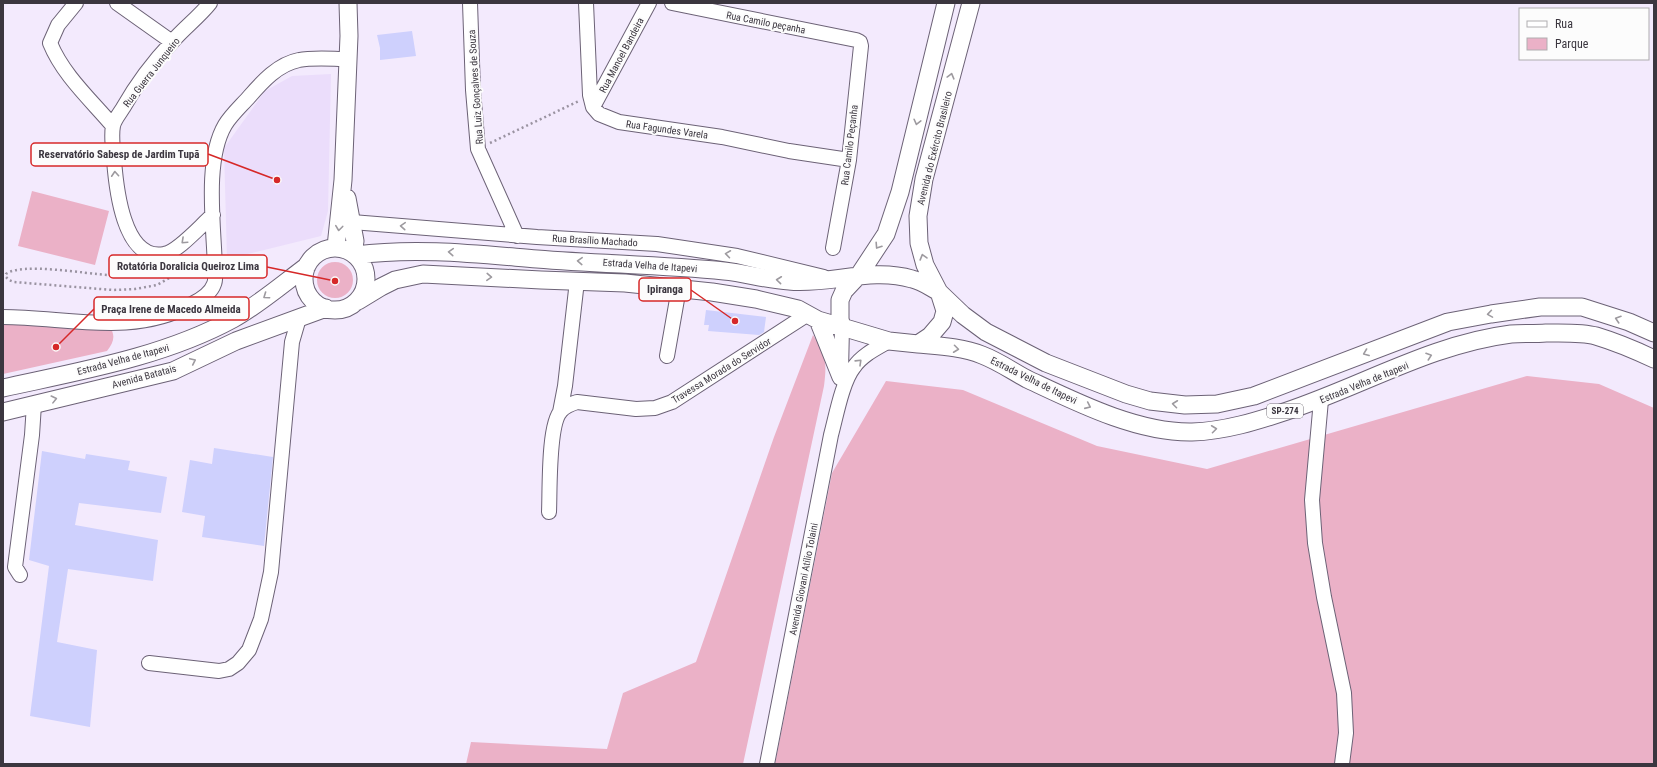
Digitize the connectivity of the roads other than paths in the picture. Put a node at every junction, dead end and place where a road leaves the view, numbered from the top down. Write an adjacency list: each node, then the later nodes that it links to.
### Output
1 (76, 3): 15 (street)
2 (117, 3): 11 (street)
3 (210, 3): 11 (street, Rua Guerra Junqueiro)
4 (348, 3): 13 (main road)
5 (470, 3): 20 (street, Rua Luiz Gonçalves de Souza)
6 (586, 3): 14 (street)
7 (648, 3): 14 (street, Rua Manoel Bandeira)
8 (672, 3): 12 (street, Rua Camilo peçanha)
9 (946, 3): 25 (main road, one-way to 25)
10 (970, 3): 29 (main road, Avenida do Exército Brasileiro, one-way to 10)
11 (172, 42): 15 (street, Rua Guerra Junqueiro)
12 (860, 42): 16 (street, Rua Camilo Peçanha)
13 (348, 59): 17 (main road); 18 (street)
14 (591, 101): 16 (street, Rua Fagundes Varela)
15 (113, 126): 18 (street, one-way to 15)
16 (849, 160): 22 (street, Rua Camilo Peçanha)
17 (342, 180): 19 (main road); 21 (main road, one-way to 21)
18 (213, 215): 32 (street)
19 (352, 222): 20 (street, Rua Brasílio Machado, one-way to 19); 23 (main road)
20 (517, 236): 26 (street, Rua Brasílio Machado, one-way to 20)
21 (336, 247): 23 (main road); 24 (main road)
22 (833, 248)
23 (355, 254): 26 (main road, Estrada Velha de Itapevi, one-way to 23); 30 (main road)
24 (302, 270): 31 (main road); 42 (main road, Estrada Velha de Itapevi, one-way to 42)
25 (860, 275): 26 (main road, Estrada Velha de Itapevi); 29 (main road, Estrada Velha de Itapevi); 35 (main road)
26 (834, 278)
27 (577, 281): 28 (main road, Estrada Velha de Itapevi); 30 (main road, Estrada Velha de Itapevi, one-way to 27); 47 (street)
28 (679, 288): 33 (main road, Estrada Velha de Itapevi); 39 (street)
29 (939, 292): 36 (main road, Estrada Velha de Itapevi / SP-274, one-way to 29); 38 (main road)
30 (358, 301): 31 (main road)
31 (326, 308): 34 (main road, Avenida Batatais)
32 (3, 317)
33 (813, 317): 35 (main road, Estrada Velha de Itapevi); 41 (main road); 47 (street, Travessa Morada do Servidor)
34 (299, 318): 45 (main road, Avenida Batatais, one-way to 34); 50 (street)
35 (841, 323): 37 (main road, Estrada Velha de Itapevi); 41 (street)
36 (1654, 333)
37 (889, 341): 38 (main road, Estrada Velha de Itapevi); 43 (street, one-way to 37)
38 (918, 344): 44 (main road, Estrada Velha de Itapevi / SP-274, one-way to 44)
39 (667, 356)
40 (1654, 359): 44 (main road, Estrada Velha de Itapevi / SP-274, one-way to 40)
41 (841, 377): 43 (street)
42 (3, 388)
43 (842, 394): 51 (street, Avenida Giovani Atílio Tolaini)
44 (1321, 400): 52 (street)
45 (34, 404): 46 (main road, Avenida Batatais); 49 (street)
46 (3, 412)
47 (560, 412): 48 (street)
48 (549, 512)
49 (20, 575)
50 (149, 663)
51 (767, 764)
52 (1342, 764)

